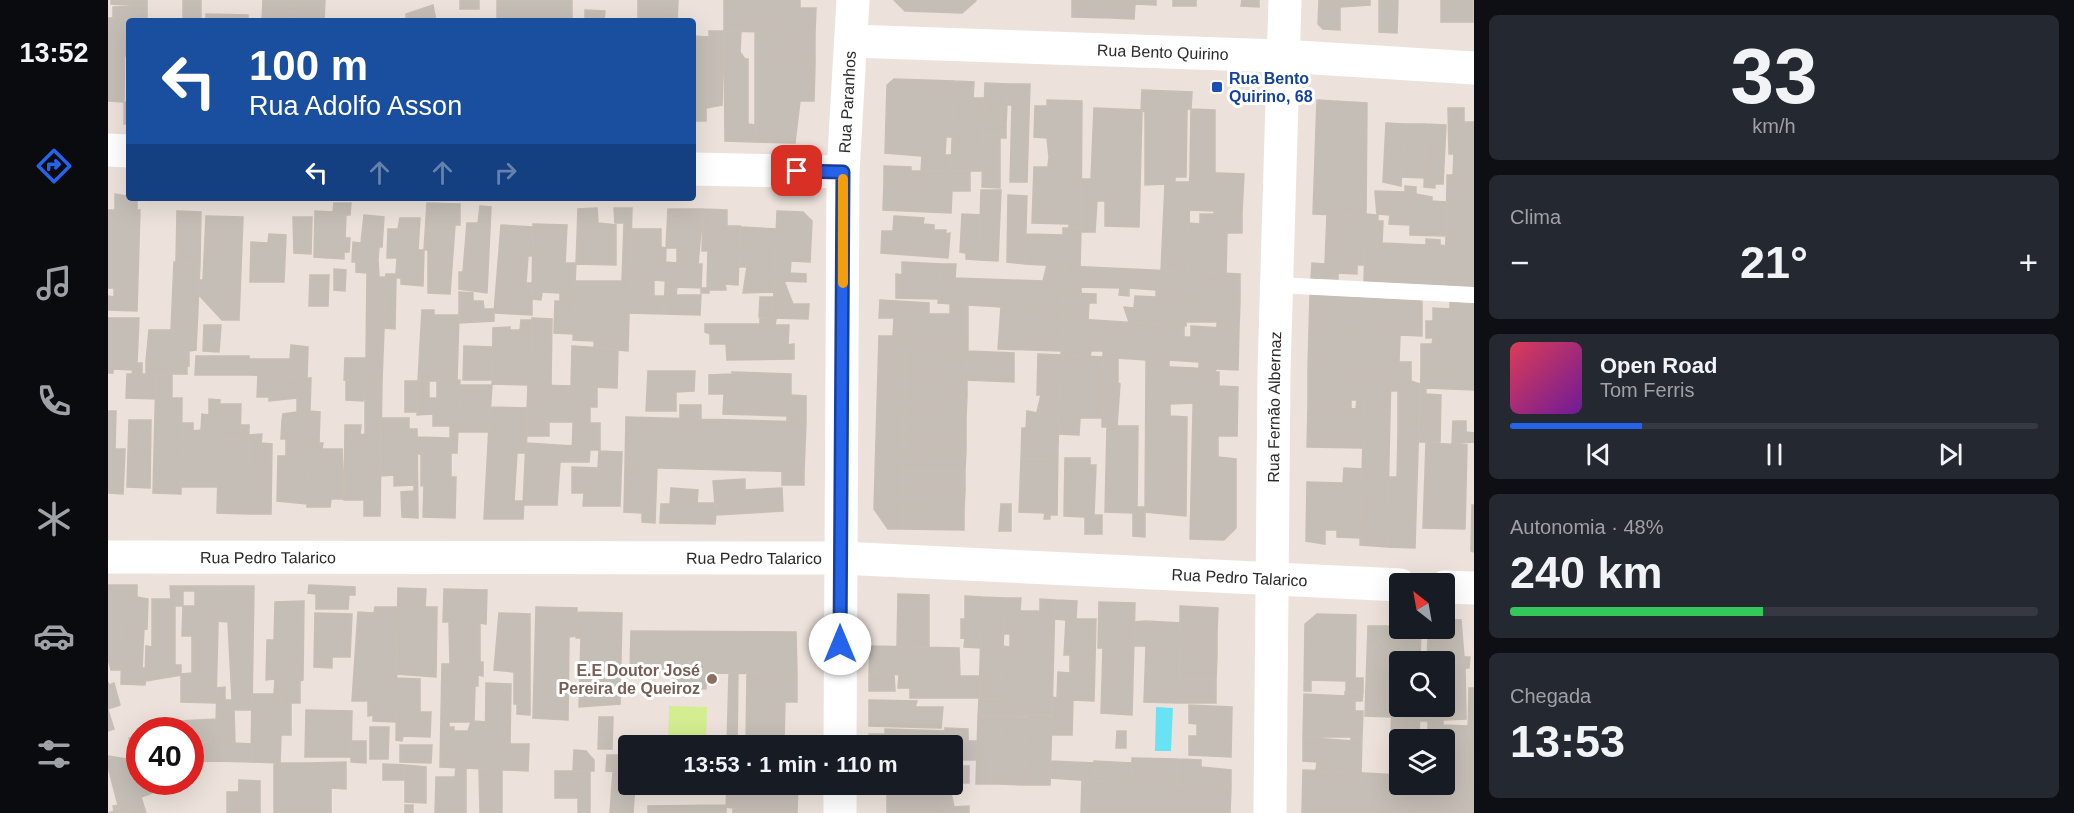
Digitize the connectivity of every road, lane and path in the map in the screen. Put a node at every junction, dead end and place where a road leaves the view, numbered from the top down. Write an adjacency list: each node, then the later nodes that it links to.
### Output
1 (853, 0): 3 (street, Rua Paranhos)
2 (1285, 0): 4 (street, Rua Fernão Albernaz)
3 (852, 41): 4 (street, Rua Bento Quirino); 9 (street, Rua Paranhos)
4 (1282, 56): 5 (street, Rua Bento Quirino); 10 (street, Rua Fernão Albernaz)
5 (1474, 68)
6 (108, 150): 7 (street)
7 (126, 151)
8 (696, 169): 9 (street)
9 (843, 172): 13 (street, Rua Paranhos)
10 (1277, 285): 11 (lane); 14 (street, Rua Fernão Albernaz)
11 (1474, 295)
12 (108, 557): 13 (street, Rua Pedro Talarico)
13 (840, 558): 14 (street, Rua Pedro Talarico); 18 (street, Rua Paranhos)
14 (1273, 580): 15 (street, Rua Pedro Talarico); 21 (street, Rua Fernão Albernaz)
15 (1389, 585)
16 (1455, 587): 17 (street)
17 (1474, 588)
18 (840, 735)
19 (840, 795): 20 (street)
20 (840, 813)
21 (1270, 813)

